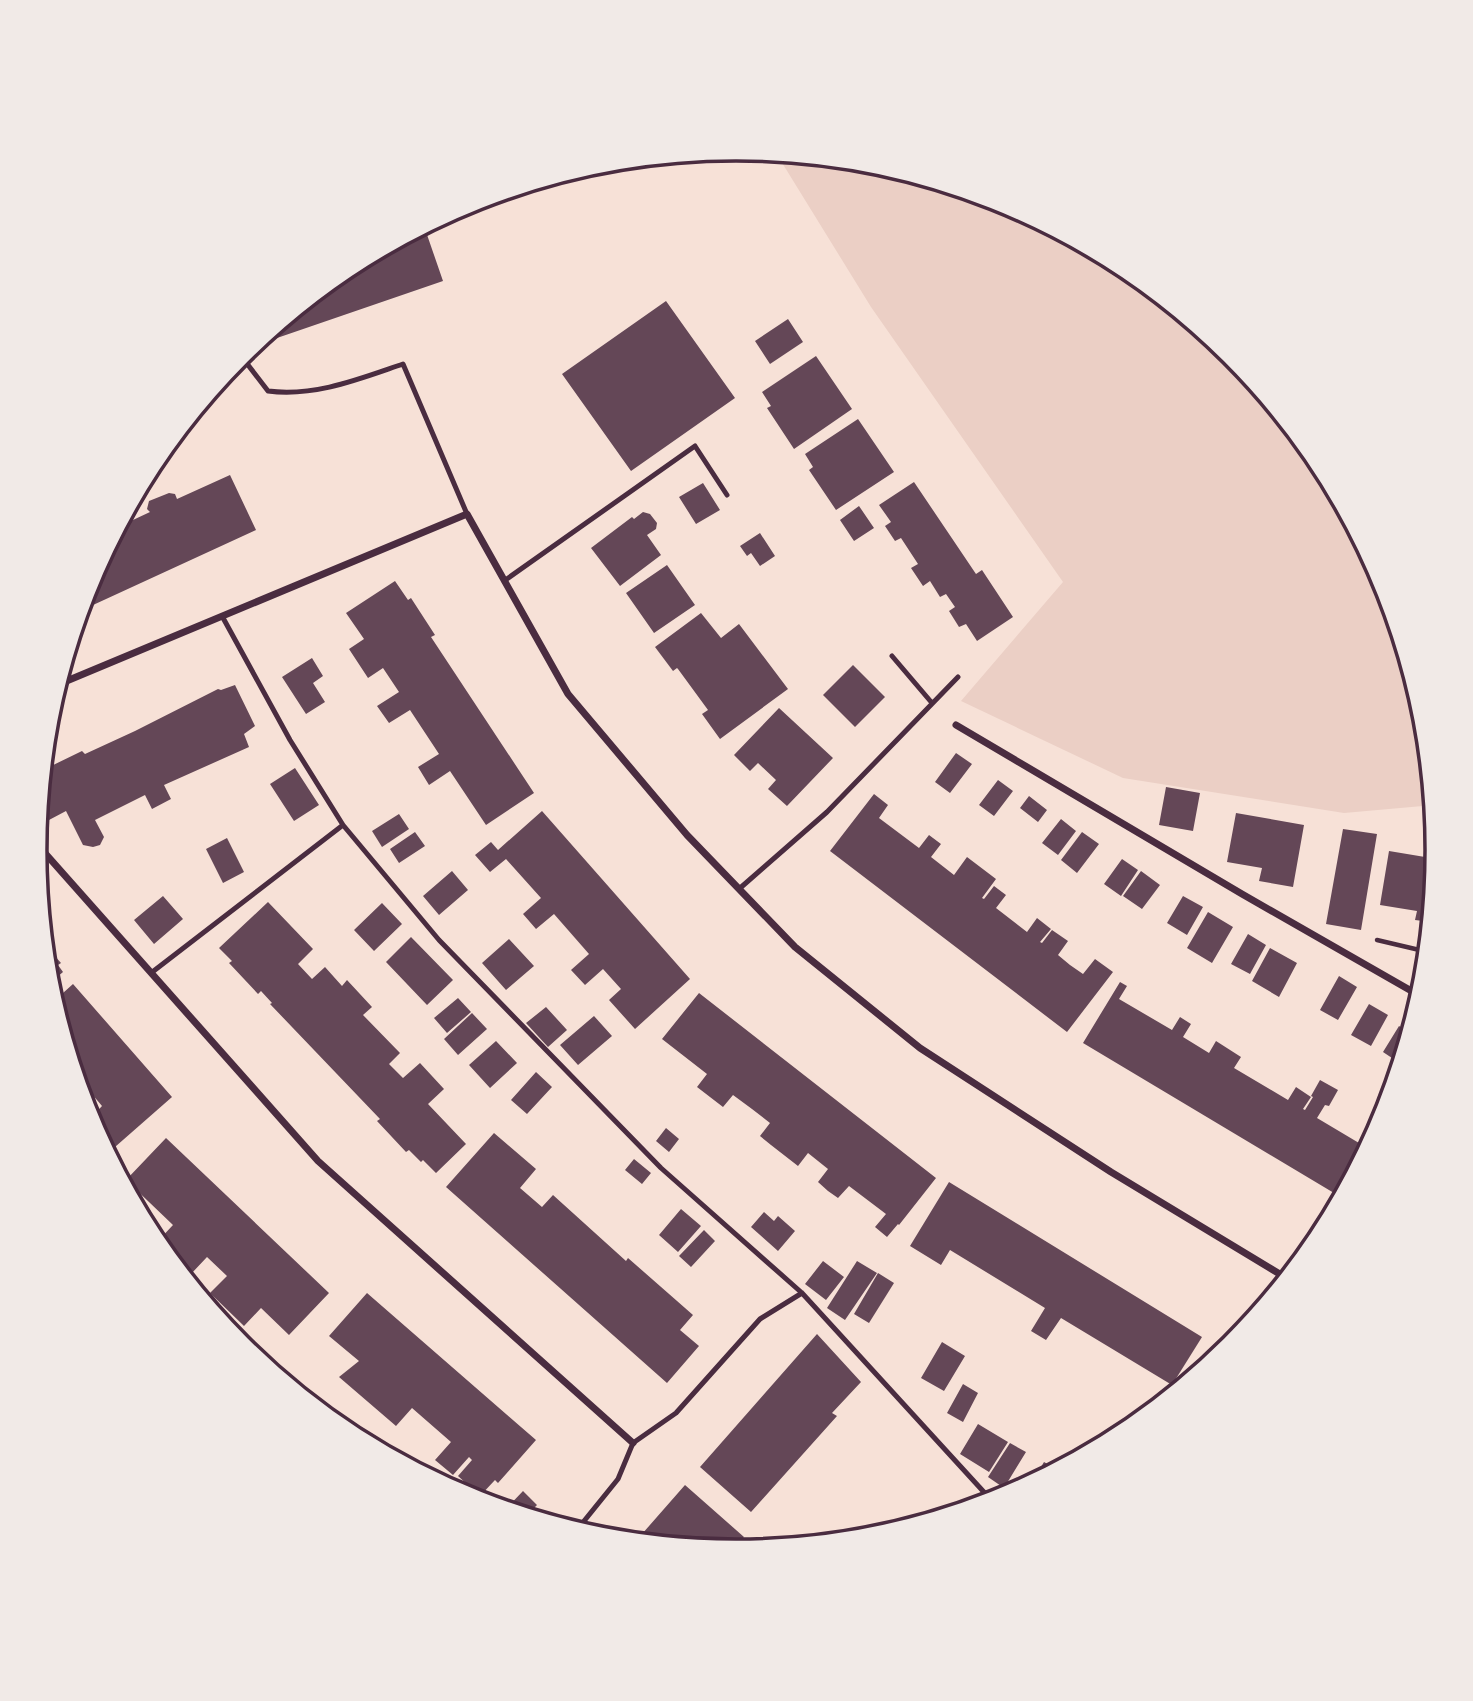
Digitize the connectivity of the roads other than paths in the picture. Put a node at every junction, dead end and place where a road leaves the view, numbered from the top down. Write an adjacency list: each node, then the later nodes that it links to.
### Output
1 (248, 364): 3 (lane)
2 (727, 495): 4 (lane)
3 (467, 514): 4 (street); 5 (street)
4 (504, 581): 13 (street)
5 (222, 616): 8 (street); 11 (lane)
6 (892, 656): 9 (lane)
7 (958, 677): 9 (lane)
8 (69, 680)
9 (932, 703): 13 (lane)
10 (956, 725): 15 (street)
11 (344, 825): 14 (lane); 17 (lane)
12 (47, 856): 14 (street)
13 (739, 889): 16 (street)
14 (151, 972): 18 (street)
15 (1412, 991)
16 (1280, 1274)
17 (802, 1293): 18 (lane); 19 (lane)
18 (633, 1443): 20 (lane)
19 (985, 1493)
20 (583, 1522)

